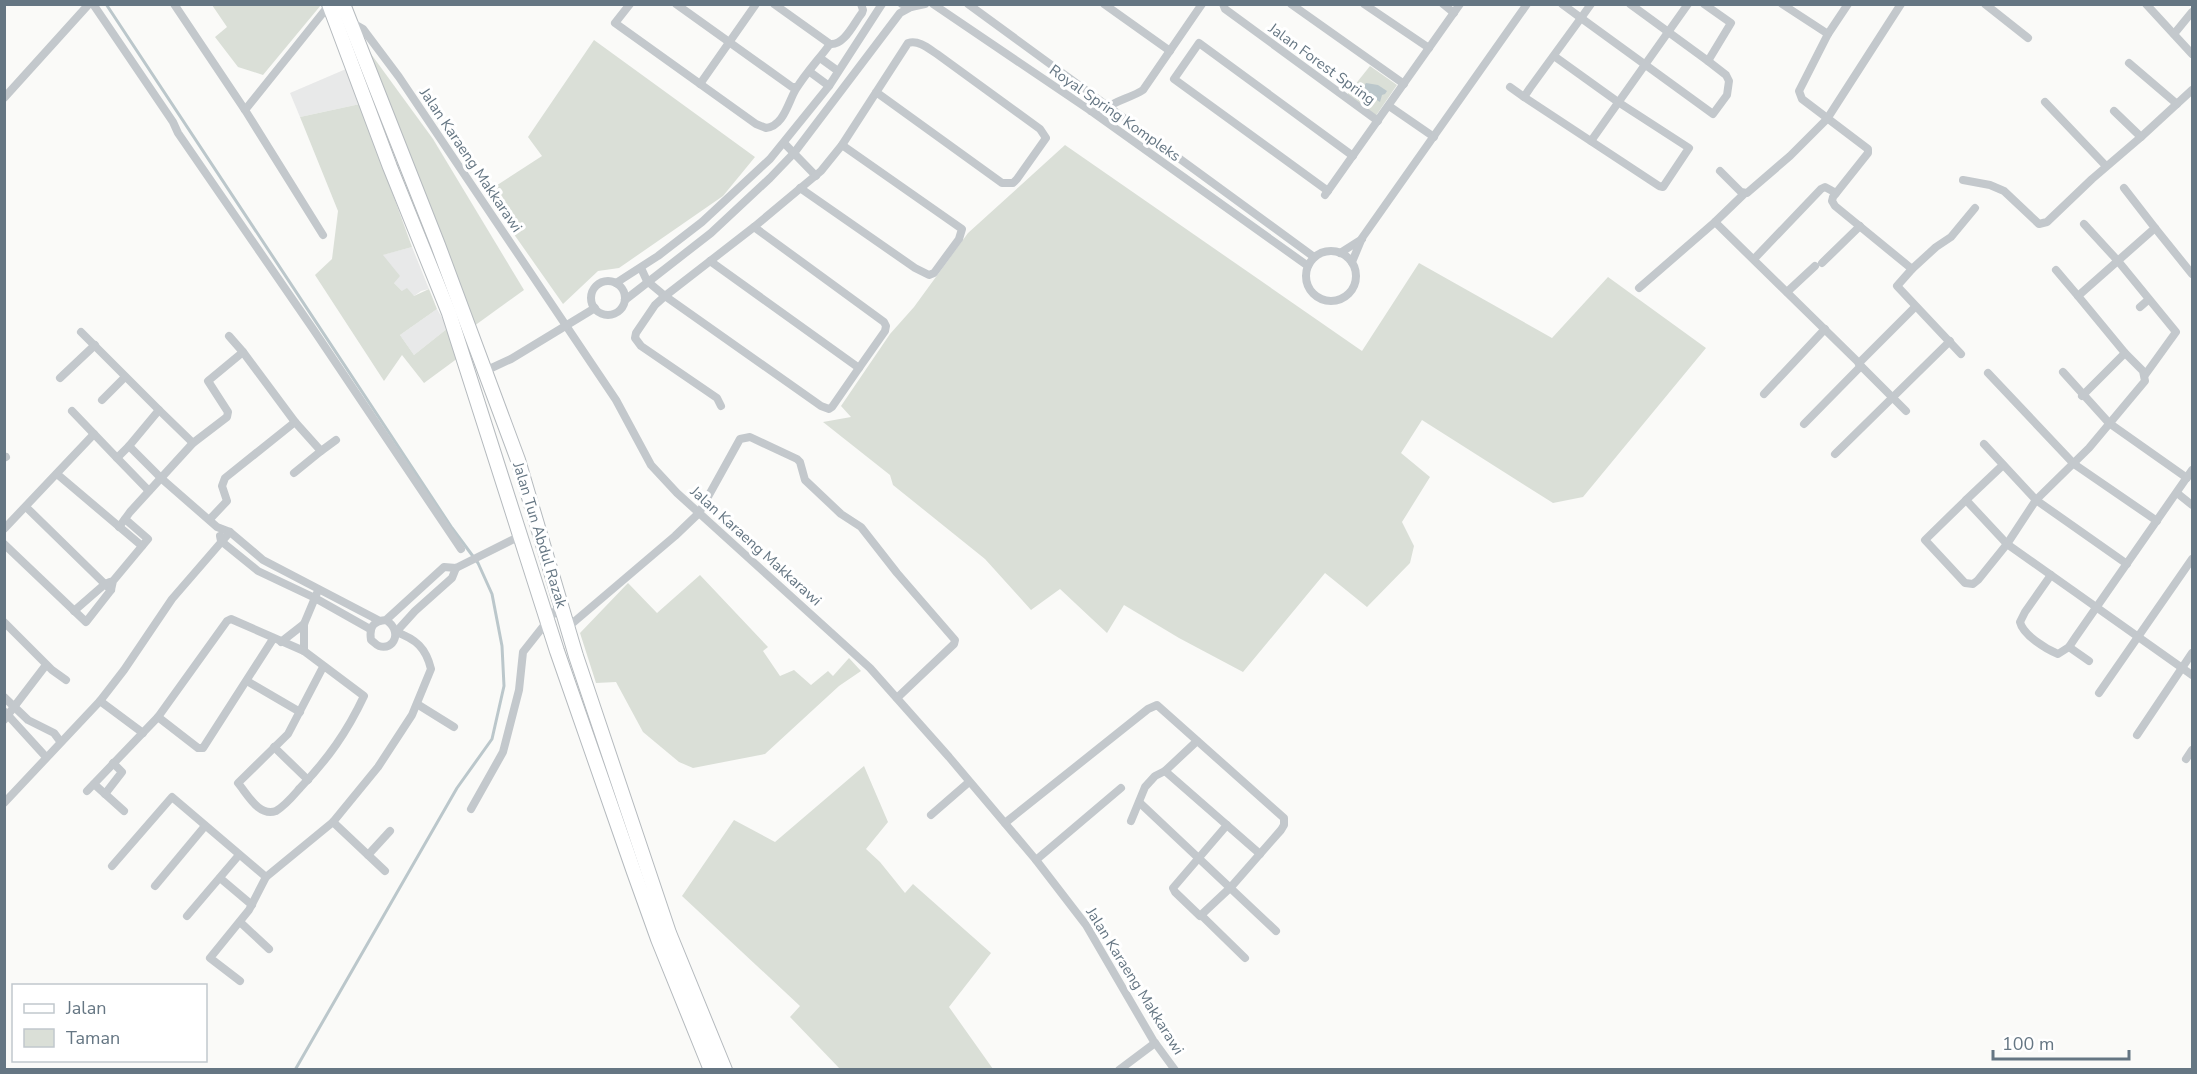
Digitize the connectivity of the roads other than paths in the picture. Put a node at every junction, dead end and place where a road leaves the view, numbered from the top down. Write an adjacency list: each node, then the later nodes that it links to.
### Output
1 (91, 4): 61 (street); 179 (street)
2 (174, 4): 67 (street)
3 (343, 4): 36 (main road, Jalan Tun Abdul Razak)
4 (630, 4): 53 (street)
5 (676, 4): 41 (street)
6 (756, 4): 41 (street)
7 (774, 4): 42 (street)
8 (861, 4): 42 (street)
9 (882, 4): 51 (street)
10 (925, 4): 32 (street)
11 (933, 4): 68 (street, Royal Spring Kompleks)
12 (969, 4): 65 (street, Royal Spring Kompleks)
13 (1104, 4): 44 (street)
14 (1202, 4): 44 (street)
15 (1223, 4): 71 (street, Jalan Forest Spring)
16 (1291, 4): 54 (street, Jalan Forest Spring)
17 (1365, 4): 43 (street)
18 (1443, 4): 34 (street)
19 (1460, 4): 34 (street, Jalan Forest Spring)
20 (1527, 4): 72 (street)
21 (1562, 4): 35 (street)
22 (1591, 4): 35 (street)
23 (1630, 4): 37 (street)
24 (1689, 4): 37 (street)
25 (1704, 4): 48 (street)
26 (1782, 4): 38 (street)
27 (1848, 4): 38 (street)
28 (1901, 4): 70 (street)
29 (1985, 4): 40 (street)
30 (2146, 4): 39 (street)
31 (330, 5): 36 (main road, Jalan Tun Abdul Razak); 67 (street)
32 (906, 6): 77 (street)
33 (2193, 12): 39 (street)
34 (1454, 13): 43 (street, Jalan Forest Spring)
35 (1581, 18): 46 (street); 50 (street)
36 (342, 22): 117 (street, Jalan Karaeng Makkarawi); 128 (main road, Jalan Tun Abdul Razak); 174 (main road, Jalan Tun Abdul Razak)
37 (1669, 33): 48 (street); 50 (street)
38 (1828, 34): 70 (street)
39 (2174, 34): 45 (street)
40 (2028, 38)
41 (730, 41): 53 (street); 56 (street)
42 (830, 44): 47 (street)
43 (1429, 48): 54 (street, Jalan Forest Spring)
44 (1170, 51): 65 (street)
45 (2193, 54)
46 (1554, 56): 60 (street); 62 (street)
47 (820, 58): 51 (street); 52 (street)
48 (1708, 61): 50 (street)
49 (2129, 63): 64 (street)
50 (1645, 64): 62 (street)
51 (838, 71): 55 (street)
52 (810, 72): 55 (street); 56 (street)
53 (700, 84): 56 (street)
54 (1404, 84): 66 (street, Jalan Forest Spring)
55 (829, 86): 75 (street)
56 (796, 87)
57 (1510, 87): 60 (street)
58 (2193, 90): 64 (street)
59 (876, 92): 59 (street); 76 (street)
60 (1524, 97): 74 (street)
61 (4, 98)
62 (1618, 102): 74 (street); 74 (street)
63 (2045, 102): 79 (street)
64 (2177, 104): 73 (street)
65 (1108, 106): 68 (street); 96 (street, Royal Spring Kompleks)
66 (1389, 106): 71 (street, Jalan Forest Spring); 72 (street, Jalan Forest Spring)
67 (245, 110): 93 (street)
68 (1091, 111): 101 (street, Royal Spring Kompleks)
69 (2114, 111): 73 (street)
70 (1827, 118): 85 (street); 86 (street)
71 (1378, 121): 78 (street, Jalan Forest Spring)
72 (1434, 137): 94 (street)
73 (2141, 137): 79 (street)
74 (1590, 141)
75 (784, 143): 77 (street); 102 (street)
76 (842, 145): 81 (street); 83 (street)
77 (794, 153): 81 (street); 106 (street)
78 (1353, 156): 78 (street, Jalan Forest Spring)
79 (2106, 166): 82 (street)
80 (1720, 171): 86 (street)
81 (816, 176): 83 (street)
82 (1963, 180)
83 (800, 188): 91 (street)
84 (2124, 188): 92 (street)
85 (1836, 193): 90 (street); 97 (street)
86 (1744, 194): 88 (street)
87 (1975, 207): 103 (street)
88 (1715, 222): 97 (street); 108 (street)
89 (2084, 224): 99 (street)
90 (1860, 226): 103 (street); 109 (street)
91 (754, 227): 98 (street); 127 (street)
92 (2155, 228): 99 (street); 105 (street)
93 (323, 235)
94 (1362, 238): 95 (street); 100 (street)
95 (1340, 253): 96 (street); 100 (street)
96 (1314, 257): 101 (street)
97 (1754, 259): 109 (street)
98 (710, 261): 110 (street); 127 (street)
99 (2118, 261): 111 (street); 113 (street)
100 (1352, 262): 101 (street)
101 (1308, 266)
102 (641, 268): 106 (street); 107 (street)
103 (1912, 269): 115 (street)
104 (2056, 270): 111 (street)
105 (2193, 274)
106 (647, 281): 110 (street); 112 (street)
107 (616, 283): 112 (street); 116 (street)
108 (1639, 288)
109 (1787, 292): 118 (street)
110 (665, 296): 127 (street); 138 (street)
111 (2078, 296): 124 (street)
112 (625, 300): 116 (street)
113 (2148, 300): 114 (street); 131 (street)
114 (2140, 306)
115 (1915, 307): 121 (street); 126 (street)
116 (595, 308): 117 (street)
117 (566, 326): 128 (street); 166 (street, Jalan Karaeng Makkarawi)
118 (1825, 329): 126 (street); 134 (street)
119 (81, 332): 122 (street)
120 (229, 336): 123 (street)
121 (1950, 341): 125 (street); 136 (street)
122 (95, 345): 132 (street); 133 (street)
123 (243, 352): 142 (street); 147 (street)
124 (2125, 353): 131 (street); 135 (street)
125 (1961, 354)
126 (1860, 364): 136 (street); 144 (street)
127 (859, 368)
128 (485, 371): 189 (main road, Jalan Tun Abdul Razak)
129 (1988, 372): 153 (street)
130 (2063, 372): 135 (street)
131 (2145, 375): 143 (street)
132 (125, 377): 137 (street); 140 (street)
133 (60, 378)
134 (1764, 394)
135 (2082, 396): 143 (street)
136 (1893, 397): 141 (street); 151 (street)
137 (102, 400)
138 (721, 406)
139 (72, 411): 145 (street)
140 (159, 411): 147 (street); 149 (street)
141 (1906, 411)
142 (295, 422): 150 (street); 168 (street)
143 (2109, 423): 153 (street); 159 (street)
144 (1804, 424)
145 (94, 434): 152 (street); 157 (street)
146 (336, 440): 150 (street)
147 (193, 443): 158 (street)
148 (1984, 444): 154 (street)
149 (129, 446): 152 (street); 158 (street)
150 (321, 451): 156 (street)
151 (1835, 454)
152 (117, 458): 160 (street)
153 (2074, 464): 163 (street); 169 (street)
154 (2003, 465): 162 (street); 163 (street)
155 (2193, 470): 159 (street)
156 (294, 473)
157 (57, 474): 165 (street); 170 (street)
158 (162, 478): 160 (street); 168 (street)
159 (2187, 478): 161 (street)
160 (149, 491): 167 (street)
161 (2177, 493): 164 (street); 169 (street)
162 (1966, 500): 177 (street); 177 (street)
163 (2036, 500): 177 (street); 181 (street)
164 (2193, 505)
165 (26, 507): 172 (street); 184 (street)
166 (699, 513): 197 (street); 214 (street, Jalan Karaeng Makkarawi); 214 (street)
167 (125, 519): 170 (street); 178 (street)
168 (210, 519): 171 (street)
169 (2157, 521): 181 (street)
170 (119, 527): 178 (street)
171 (218, 527): 173 (street); 175 (street)
172 (4, 529)
173 (230, 532): 175 (street); 186 (street)
174 (520, 536): 182 (street); 193 (main road, Jalan Tun Abdul Razak)
175 (221, 541): 186 (street); 215 (street)
176 (4, 544): 191 (street)
177 (2007, 544): 183 (street)
178 (142, 546): 184 (street)
179 (461, 549)
180 (2193, 559): 200 (street)
181 (2127, 564): 190 (street)
182 (460, 566): 185 (street); 187 (street)
183 (2051, 575): 190 (street); 202 (street)
184 (110, 585): 191 (street); 191 (street)
185 (418, 591): 187 (street); 188 (street)
186 (316, 594): 194 (street); 196 (street); 198 (street)
187 (427, 601): 192 (street)
188 (406, 602): 192 (street); 194 (street)
189 (561, 604): 193 (street); 197 (main road, Jalan Tun Abdul Razak)
190 (2097, 608): 200 (street); 202 (street)
191 (74, 611)
192 (415, 612): 199 (street)
193 (548, 618): 238 (street); 267 (main road, Jalan Tun Abdul Razak)
194 (382, 620): 198 (street); 199 (street)
195 (4, 622): 206 (street)
196 (304, 624): 201 (street); 203 (street)
197 (568, 627): 268 (main road, Jalan Tun Abdul Razak)
198 (370, 629): 199 (street)
199 (396, 632): 216 (street)
200 (2138, 637): 208 (street); 212 (street)
201 (277, 640): 203 (street); 211 (street); 220 (street)
202 (2069, 646): 205 (street)
203 (304, 651): 207 (street)
204 (2193, 653): 208 (street)
205 (2089, 661)
206 (46, 664): 210 (street); 217 (street)
207 (323, 667): 218 (street); 232 (street)
208 (2182, 668): 209 (street); 223 (street)
209 (2193, 675)
210 (66, 680)
211 (247, 681): 218 (street); 220 (street)
212 (2099, 693)
213 (4, 697): 217 (street)
214 (897, 698): 233 (street, Jalan Karaeng Makkarawi)
215 (100, 701): 222 (street); 224 (street)
216 (417, 704): 221 (street); 242 (street)
217 (14, 707): 219 (street); 224 (street)
218 (300, 712): 226 (street)
219 (6, 715): 228 (street)
220 (158, 717): 222 (street)
221 (454, 727)
222 (143, 733): 230 (street)
223 (2137, 735)
224 (60, 741): 228 (street)
225 (1197, 741): 231 (street); 243 (street); 247 (street)
226 (274, 747): 232 (street); 232 (street)
227 (2193, 750): 229 (street)
228 (46, 757): 236 (street)
229 (2186, 759)
230 (113, 764): 235 (street); 235 (street)
231 (1165, 771): 237 (street); 244 (street)
232 (308, 780)
233 (969, 782): 240 (street); 243 (street, Jalan Karaeng Makkarawi)
234 (1121, 788): 251 (street)
235 (105, 794): 239 (street)
236 (4, 803)
237 (1140, 803): 241 (street); 250 (street)
238 (471, 809)
239 (124, 811)
240 (931, 815)
241 (1131, 821)
242 (333, 822): 249 (street); 254 (street)
243 (1005, 823): 251 (street, Jalan Karaeng Makkarawi)
244 (1227, 825): 247 (street); 250 (street)
245 (205, 826): 248 (street); 252 (street); 256 (street)
246 (390, 831): 249 (street)
247 (1260, 854): 257 (street)
248 (239, 855): 254 (street); 255 (street)
249 (368, 855): 253 (street)
250 (1199, 858): 257 (street); 260 (street)
251 (1036, 860): 266 (street, Jalan Karaeng Makkarawi)
252 (112, 866)
253 (385, 871)
254 (266, 877): 258 (street)
255 (220, 878): 258 (street); 259 (street)
256 (155, 886)
257 (1231, 887): 260 (street); 262 (street)
258 (252, 905): 261 (street)
259 (187, 916)
260 (1202, 916): 264 (street)
261 (240, 922): 263 (street); 265 (street)
262 (1276, 931)
263 (269, 949)
264 (1245, 958)
265 (240, 981)
266 (1155, 1043): 269 (street); 270 (street, Jalan Karaeng Makkarawi)
267 (711, 1070)
268 (724, 1070)
269 (1119, 1070)
270 (1175, 1070)

